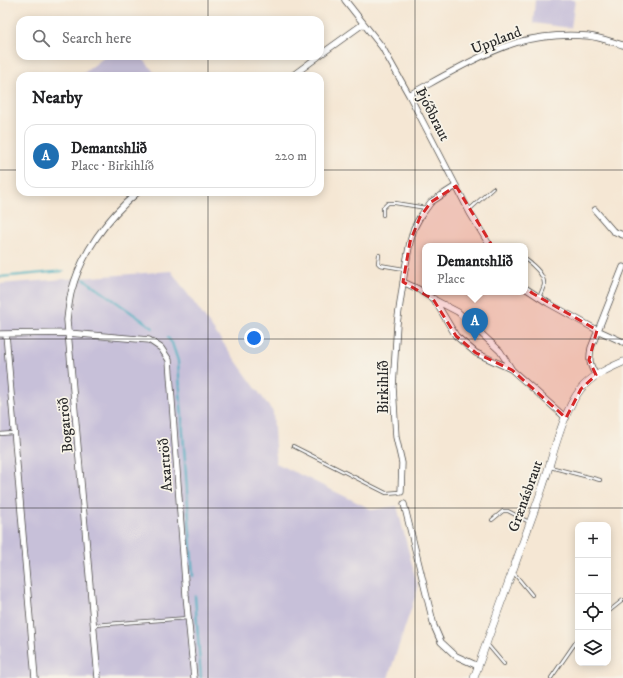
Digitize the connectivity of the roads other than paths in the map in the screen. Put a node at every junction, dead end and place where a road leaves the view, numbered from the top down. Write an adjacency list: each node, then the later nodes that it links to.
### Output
1 (345, 0): 2 (street, Þjóðbraut)
2 (363, 24): 4 (street); 7 (street, Þjóðbraut)
3 (623, 45): 7 (street, Uppland)
4 (324, 52)
5 (314, 60): 6 (street)
6 (297, 72)
7 (408, 95): 8 (street, Þjóðbraut)
8 (456, 186): 11 (street, Birkihlíð); 12 (street, Þjóðbraut)
9 (493, 188): 12 (lane)
10 (133, 196): 29 (street, Bogatröð)
11 (426, 208): 14 (lane); 20 (street, Birkihlíð)
12 (469, 210): 16 (street, Þjóðbraut)
13 (596, 210): 15 (street)
14 (383, 215)
15 (623, 235)
16 (488, 243)
17 (379, 255): 20 (lane)
18 (528, 261): 25 (lane)
19 (623, 268): 27 (street)
20 (405, 269): 21 (street, Birkihlíð)
21 (403, 282): 23 (street); 40 (street, Birkihlíð)
22 (528, 290): 25 (street)
23 (422, 292)
24 (427, 295): 26 (street)
25 (539, 297): 27 (street)
26 (433, 299): 32 (street); 32 (street)
27 (597, 330): 30 (street); 33 (street)
28 (3, 334): 29 (street, Axartröð); 35 (street)
29 (68, 334): 48 (street, Axartröð); 49 (street, Bogatröð)
30 (623, 342)
31 (623, 362): 33 (street)
32 (512, 370): 34 (street)
33 (596, 375): 34 (street, Grænásbraut)
34 (566, 418): 38 (street, Grænásbraut)
35 (14, 433): 36 (lane); 54 (street)
36 (0, 434)
37 (293, 446): 40 (lane)
38 (549, 467): 39 (lane); 43 (street, Grænásbraut)
39 (600, 480)
40 (401, 492)
41 (404, 504): 53 (street)
42 (492, 520): 43 (lane)
43 (529, 522): 44 (street, Grænásbraut)
44 (512, 570): 45 (lane); 50 (street, Grænásbraut)
45 (532, 595)
46 (623, 600): 47 (lane)
47 (611, 610)
48 (188, 618): 49 (lane); 56 (street, Axartröð)
49 (94, 625): 55 (street, Bogatröð)
50 (487, 643): 52 (lane); 53 (street, Grænásbraut)
51 (575, 643): 58 (lane)
52 (504, 664)
53 (478, 666): 57 (street, Grænásbraut)
54 (35, 678)
55 (98, 678)
56 (194, 678)
57 (474, 678)
58 (551, 678)

